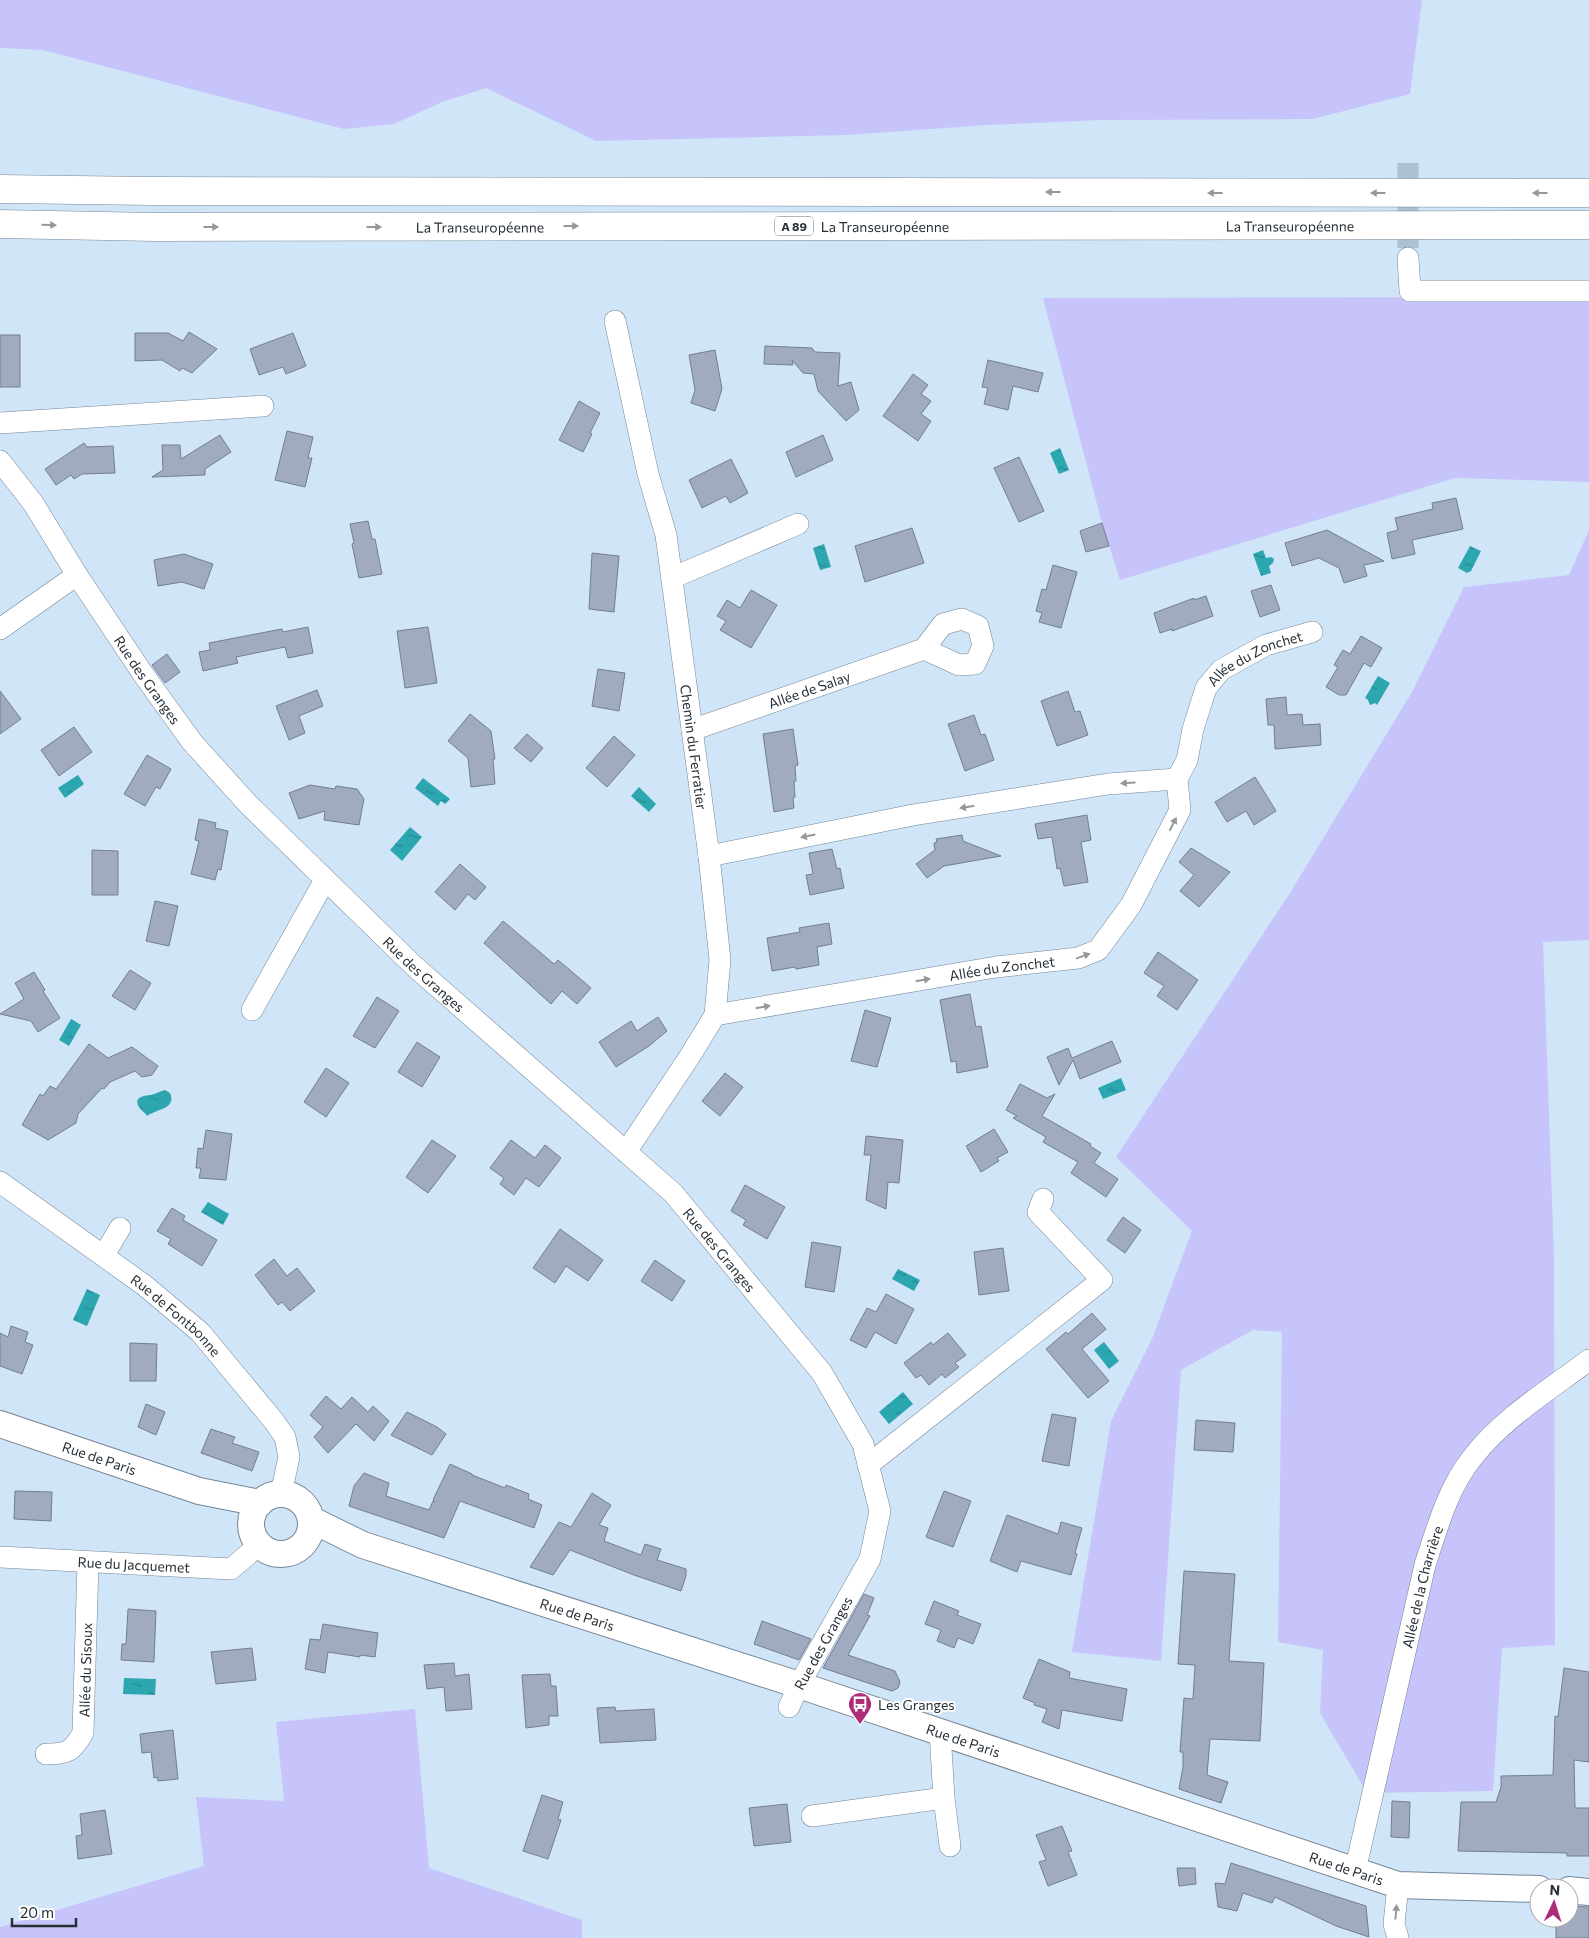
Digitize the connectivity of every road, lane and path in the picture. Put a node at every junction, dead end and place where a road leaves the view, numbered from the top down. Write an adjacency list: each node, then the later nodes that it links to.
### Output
1 (0, 189): 2 (highway, one-way to 1)
2 (1589, 193)
3 (0, 224): 4 (highway, La Transeuropéenne / A 89, one-way to 4)
4 (1589, 225)
5 (1408, 258): 6 (street)
6 (1589, 291)
7 (616, 322): 13 (street, Chemin du Ferratier)
8 (263, 406): 9 (street)
9 (0, 423)
10 (0, 461): 12 (street, Rue des Granges)
11 (798, 524): 13 (street)
12 (77, 575): 14 (street); 20 (street, Rue des Granges)
13 (672, 578): 17 (street, Chemin du Ferratier)
14 (0, 629)
15 (1312, 632): 18 (street, Allée du Zonchet)
16 (924, 649): 17 (street, Allée de Salay)
17 (692, 730): 19 (street, Chemin du Ferratier)
18 (1177, 780): 19 (street, one-way to 19); 22 (street, Allée du Zonchet, one-way to 18)
19 (709, 856): 22 (street, Chemin du Ferratier)
20 (325, 880): 21 (street); 23 (street, Rue des Granges)
21 (252, 1010)
22 (715, 1015): 23 (street, Chemin du Ferratier)
23 (626, 1152): 30 (street, Rue des Granges)
24 (0, 1182): 27 (street, Rue de Fontbonne)
25 (1043, 1199): 30 (street)
26 (120, 1228): 27 (street)
27 (104, 1255): 31 (street, Rue de Fontbonne)
28 (1589, 1360): 41 (street, Allée de la Charrière)
29 (0, 1424): 31 (main road, Rue de Paris)
30 (868, 1466): 35 (street, Rue des Granges)
31 (263, 1517): 32 (main road); 32 (main road); 34 (street, Rue du Jacquemet)
32 (309, 1531): 35 (main road, Rue de Paris)
33 (0, 1557): 34 (street, Rue du Jacquemet)
34 (88, 1562): 37 (street, Allée du Sisoux)
35 (794, 1696): 36 (main road, Rue de Paris)
36 (940, 1732): 38 (street); 41 (main road, Rue de Paris)
37 (46, 1754)
38 (944, 1798): 39 (street); 40 (street)
39 (812, 1816)
40 (950, 1846)
41 (1355, 1871): 42 (main road, Rue de Paris)
42 (1398, 1885): 43 (main road, Rue de Paris); 44 (street, one-way to 42)
43 (1529, 1889)
44 (1398, 1938)

